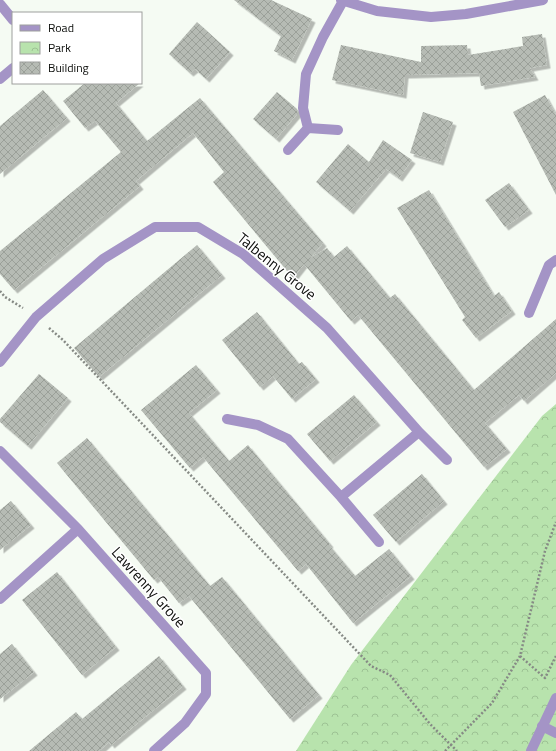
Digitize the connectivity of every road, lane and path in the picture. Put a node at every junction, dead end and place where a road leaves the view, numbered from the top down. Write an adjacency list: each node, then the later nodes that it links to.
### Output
1 (342, 0): 2 (street); 7 (street)
2 (543, 0)
3 (0, 4): 4 (street)
4 (12, 19)
5 (12, 69): 6 (street)
6 (0, 79)
7 (308, 128): 8 (street); 9 (street)
8 (338, 130)
9 (288, 150)
10 (556, 260): 12 (street)
11 (0, 291): 13 (path)
12 (529, 313)
13 (36, 317): 14 (street, Talbenny Grove); 16 (street, Talbenny Grove); 29 (path)
14 (0, 362)
15 (227, 419): 19 (street)
16 (418, 432): 18 (street, Talbenny Grove); 19 (street)
17 (0, 451): 21 (street, Lawrenny Grove)
18 (448, 460)
19 (341, 497): 22 (street)
20 (556, 522): 24 (path)
21 (78, 529): 23 (street); 30 (street, Lawrenny Grove)
22 (379, 542)
23 (0, 599)
24 (520, 656): 25 (path); 29 (path)
25 (556, 656)
26 (556, 698): 27 (street)
27 (542, 726): 28 (street); 33 (street)
28 (556, 733)
29 (451, 745): 31 (path); 32 (path)
30 (154, 751)
31 (445, 751)
32 (456, 751)
33 (531, 751)

